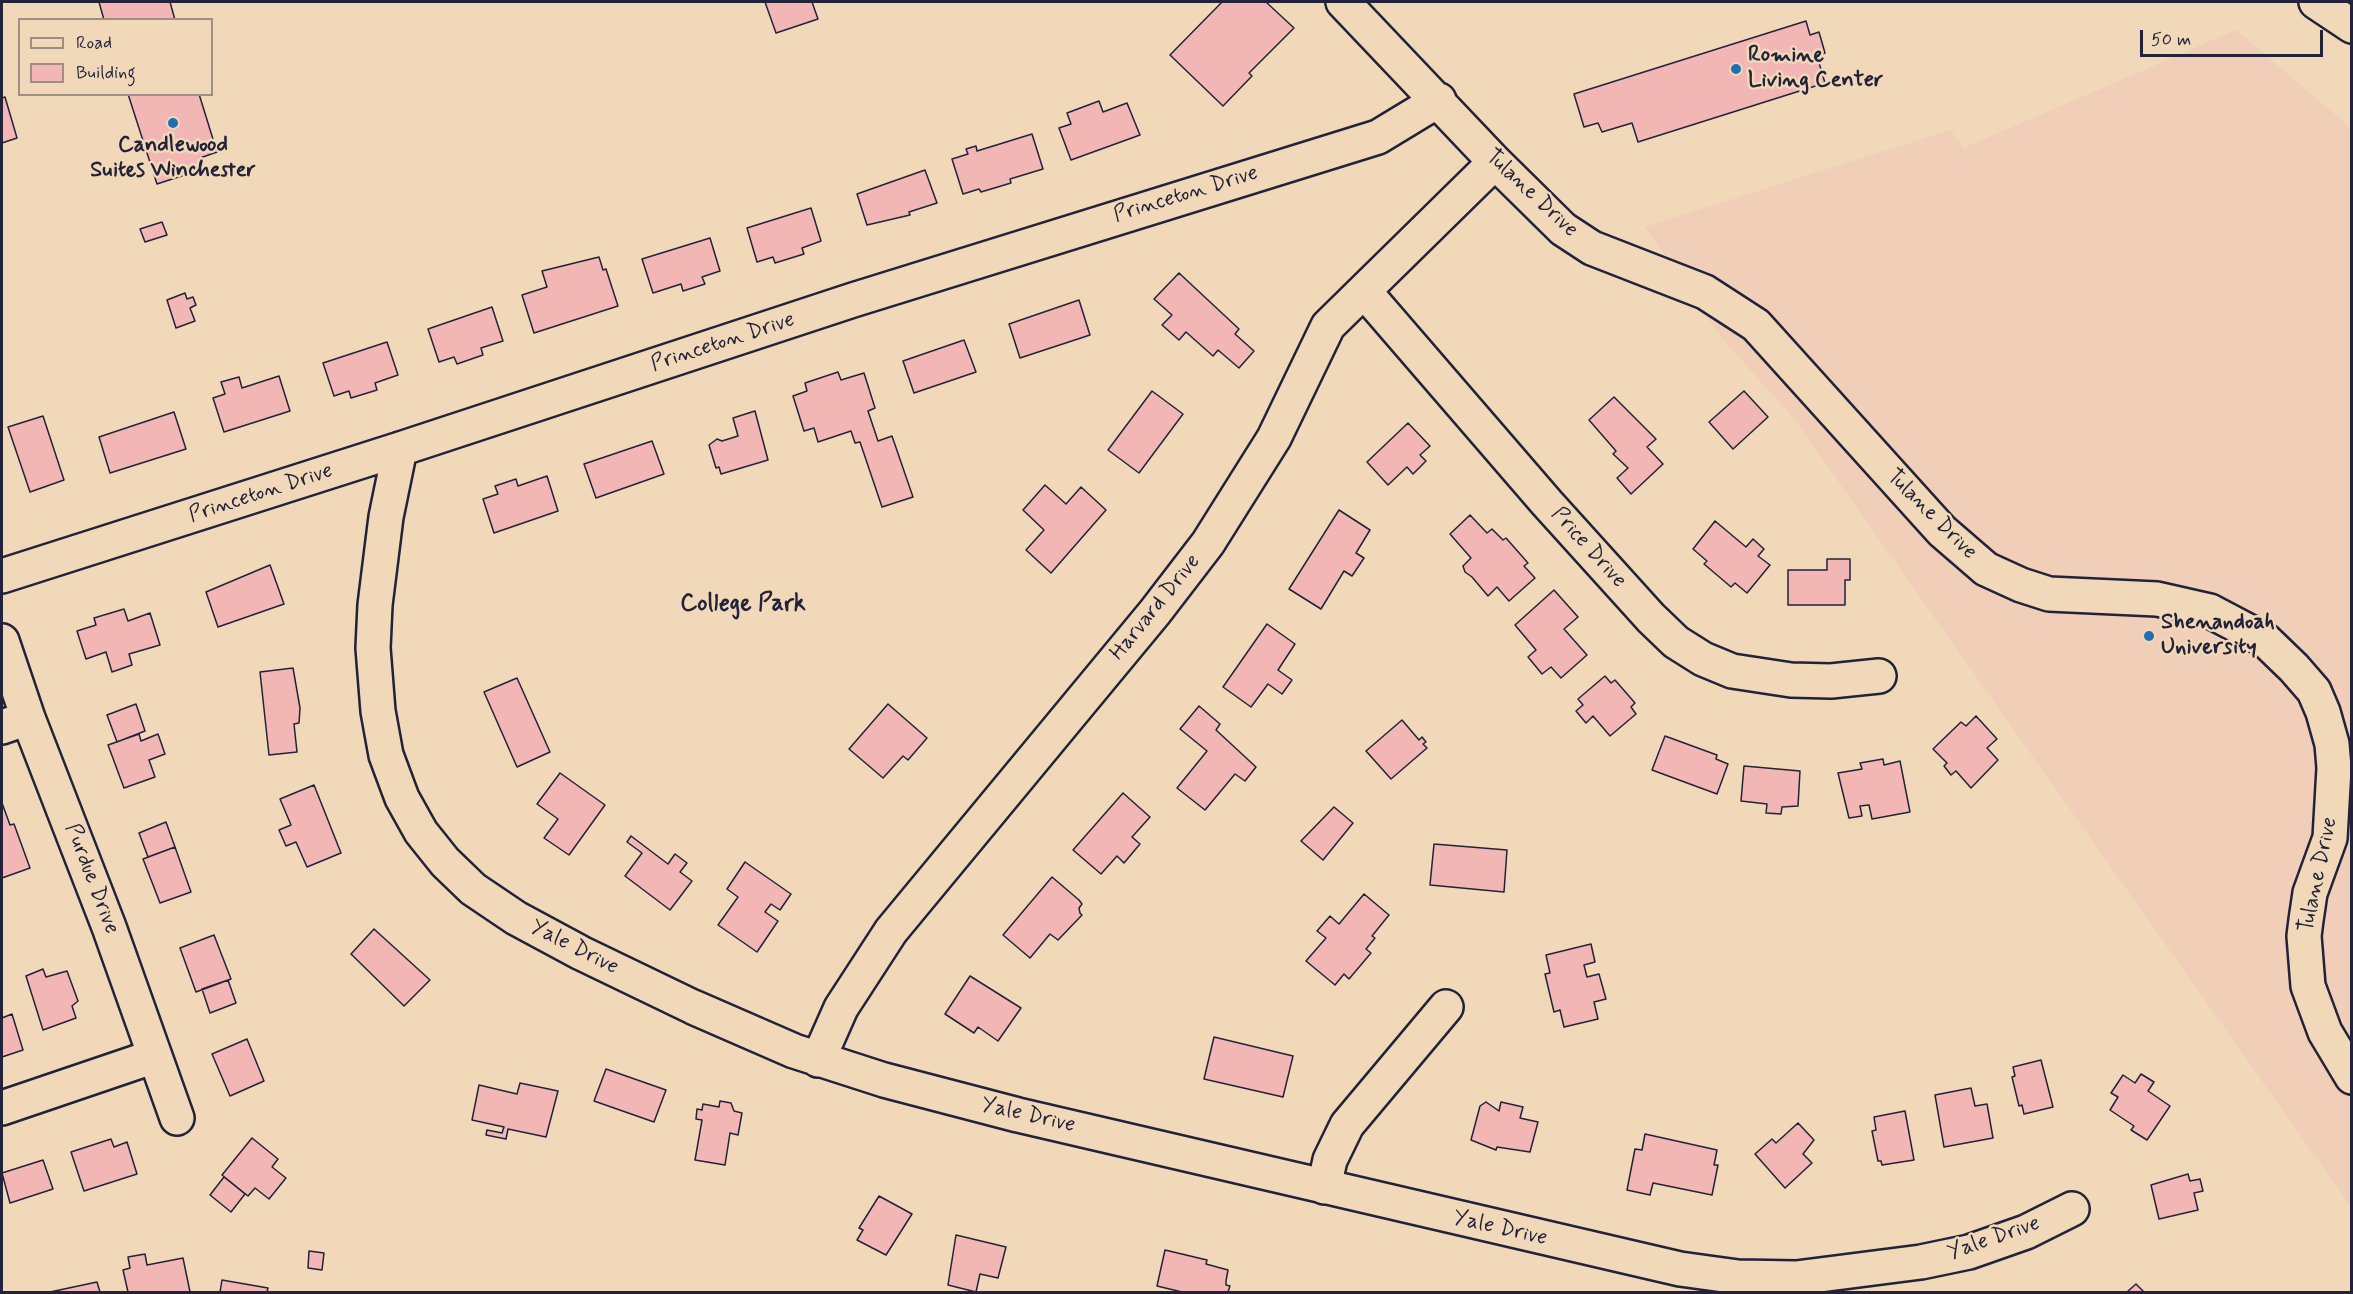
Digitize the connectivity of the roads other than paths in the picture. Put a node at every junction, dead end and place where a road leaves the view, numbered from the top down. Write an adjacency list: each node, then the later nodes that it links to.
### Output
1 (1343, 2): 4 (main road, Tulane Drive)
2 (2316, 2): 3 (main road)
3 (2352, 26)
4 (1439, 100): 5 (main road, Tulane Drive); 7 (main road, Princeton Drive)
5 (1495, 162): 6 (main road, Harvard Drive); 15 (main road, Tulane Drive)
6 (1364, 291): 10 (main road, Price Drive); 14 (main road, Harvard Drive)
7 (400, 449): 8 (main road, Princeton Drive); 14 (main road, Yale Drive)
8 (2, 576)
9 (2, 641): 11 (main road, Purdue Drive)
10 (1879, 676)
11 (15, 722): 13 (main road, Purdue Drive)
12 (1446, 1007): 18 (main road)
13 (155, 1056): 16 (main road); 17 (main road, Purdue Drive)
14 (818, 1060): 18 (main road, Yale Drive)
15 (2352, 1077)
16 (2, 1108)
17 (177, 1118)
18 (1324, 1187): 19 (main road, Yale Drive)
19 (2073, 1209)

